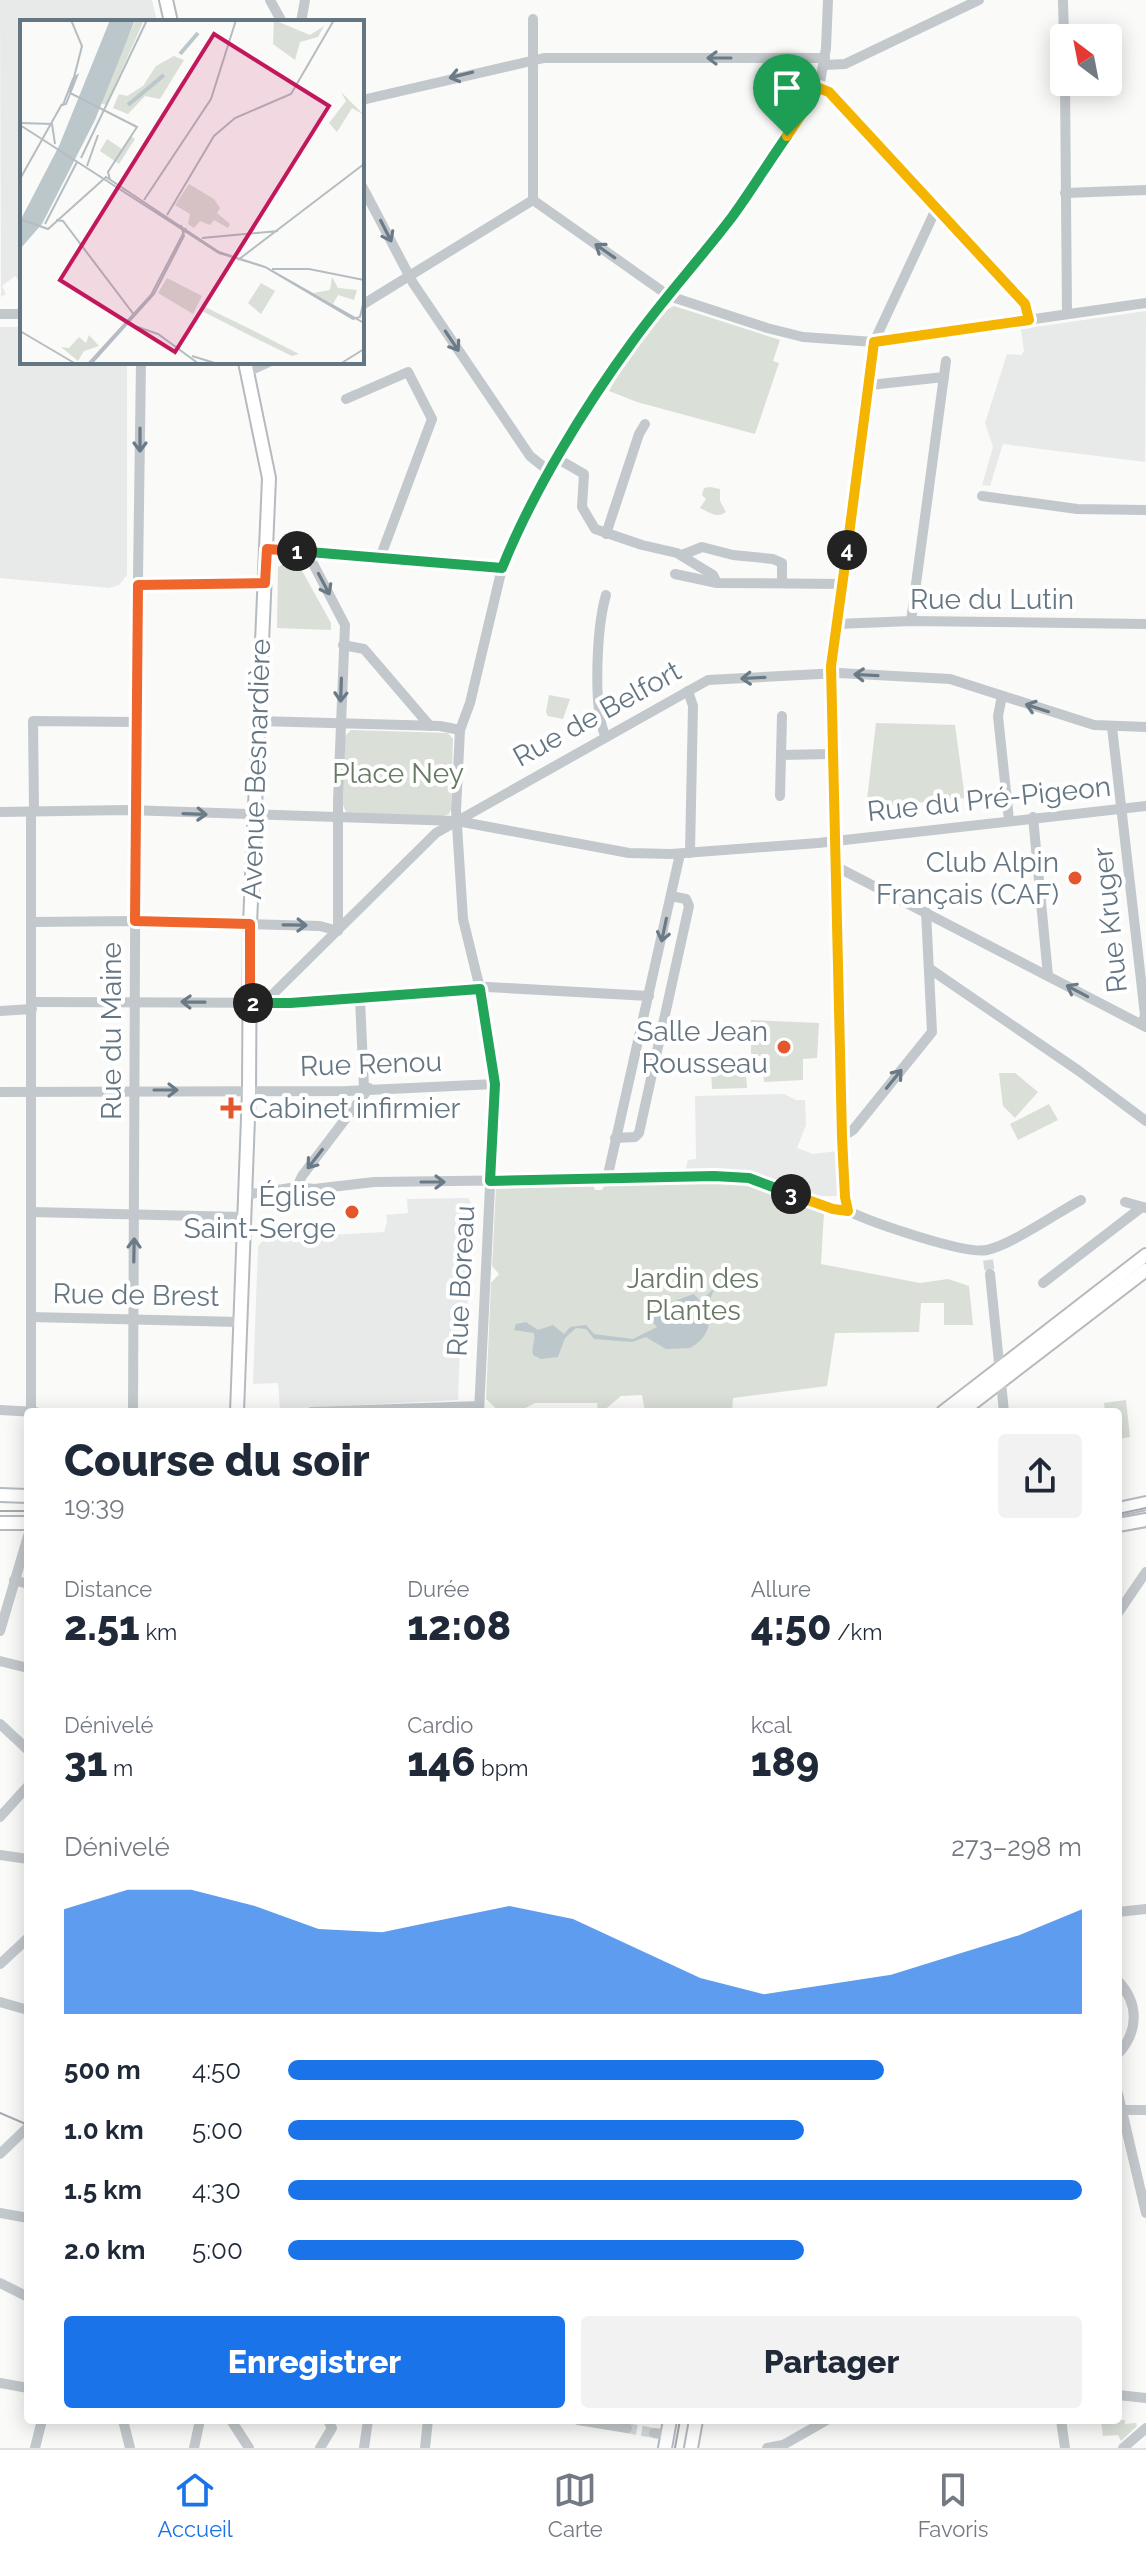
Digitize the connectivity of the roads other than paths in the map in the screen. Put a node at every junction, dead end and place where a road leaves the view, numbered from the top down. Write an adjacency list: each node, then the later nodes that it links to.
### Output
1 (166, 0): 8 (main road)
2 (270, 0): 9 (street)
3 (305, 0): 10 (street)
4 (828, 0): 13 (street)
5 (1063, 0): 11 (street)
6 (972, 2): 13 (street)
7 (533, 19): 12 (street)
8 (171, 20)
9 (281, 20)
10 (301, 20)
11 (1064, 24)
12 (532, 59): 13 (street, one-way to 12); 16 (street, one-way to 16); 20 (street)
13 (825, 61): 14 (street)
14 (819, 88): 21 (street); 23 (street, Rue Boreau)
15 (1065, 96): 19 (street)
16 (364, 100)
17 (364, 190): 22 (street, one-way to 22)
18 (1146, 190): 19 (street)
19 (1065, 193): 26 (street)
20 (533, 200): 22 (street); 23 (street, one-way to 20)
21 (936, 209): 27 (street); 28 (street)
22 (409, 276): 25 (street); 37 (street, one-way to 37)
23 (669, 296): 28 (street); 36 (street, Rue Boreau)
24 (1146, 303): 26 (street)
25 (364, 304)
26 (1067, 314): 27 (street)
27 (1029, 320): 28 (street)
28 (874, 342): 33 (street)
29 (946, 361): 32 (street)
30 (141, 364): 51 (street, Rue du Maine, one-way to 51)
31 (246, 367): 41 (main road, Avenue Besnardière)
32 (944, 377): 33 (street); 53 (street)
33 (870, 385): 50 (street)
34 (346, 399): 44 (street)
35 (645, 424): 40 (street)
36 (558, 459): 37 (street, Rue Boreau); 40 (street)
37 (550, 472): 45 (street, Rue Boreau)
38 (982, 496): 39 (street)
39 (1146, 510)
40 (606, 534): 43 (street)
41 (267, 549): 42 (street); 47 (main road, Avenue Besnardière)
42 (307, 552): 44 (street); 56 (street, one-way to 56)
43 (682, 555): 48 (street); 49 (street)
44 (380, 558): 45 (street)
45 (502, 568): 67 (street, Rue Boreau)
46 (675, 574): 48 (street)
47 (265, 583): 51 (street); 61 (main road, Avenue Besnardière)
48 (717, 583): 49 (street)
49 (782, 583): 50 (street)
50 (843, 584): 54 (street)
51 (138, 585): 62 (street, Rue du Maine)
52 (606, 595): 68 (street)
53 (911, 621): 54 (street, Rue du Lutin); 55 (street, Rue du Lutin)
54 (837, 624): 57 (street)
55 (1146, 624)
56 (343, 645): 63 (street, one-way to 63); 64 (street)
57 (831, 673): 58 (street, Rue de Belfort, one-way to 58); 59 (street, Rue de Belfort, one-way to 57); 69 (street)
58 (688, 691): 68 (street, Rue de Belfort); 83 (street)
59 (1002, 696): 65 (street, Rue de Belfort, one-way to 59); 80 (street)
60 (782, 716): 70 (street)
61 (258, 721): 63 (street); 77 (main road, Avenue Besnardière)
62 (136, 722): 74 (street); 76 (street, Rue du Maine)
63 (340, 724): 64 (street); 79 (street)
64 (430, 726): 67 (street)
65 (1112, 727): 66 (street, Rue de Belfort); 73 (street)
66 (1146, 727)
67 (460, 730): 81 (street, Rue Boreau)
68 (606, 737): 81 (street, Rue de Belfort)
69 (831, 754): 70 (street); 82 (street)
70 (781, 755): 71 (street)
71 (780, 796)
72 (1146, 806): 73 (street, Rue du Pré-Pigeon)
73 (1121, 808): 78 (street, Rue du Pré-Pigeon); 101 (street, Rue Kruger)
74 (32, 811): 75 (street, Rue du Pré-Pigeon); 76 (street, Rue du Pré-Pigeon); 88 (street)
75 (0, 812)
76 (135, 813): 77 (street, Rue du Pré-Pigeon, one-way to 77); 87 (street, Rue du Maine)
77 (255, 816): 79 (street, Rue du Pré-Pigeon); 89 (main road, Avenue Besnardière)
78 (1033, 817): 80 (street, Rue du Pré-Pigeon); 92 (street)
79 (337, 818): 81 (street, Rue du Pré-Pigeon); 90 (street)
80 (1009, 820): 82 (street, Rue du Pré-Pigeon)
81 (457, 821): 83 (street, Rue du Pré-Pigeon); 90 (street, Rue de Belfort); 93 (street, Rue Boreau)
82 (834, 841): 83 (street, Rue du Pré-Pigeon); 84 (street)
83 (685, 853): 85 (street)
84 (835, 866): 86 (street); 109 (street)
85 (671, 896): 94 (street, one-way to 94); 110 (street)
86 (926, 912): 91 (street); 92 (street)
87 (135, 921): 88 (street); 89 (street); 96 (street, Rue du Maine)
88 (31, 922): 99 (street)
89 (250, 924): 90 (street, one-way to 90); 98 (main road, Avenue Besnardière)
90 (338, 931): 97 (street, Rue de Belfort)
91 (930, 969): 108 (street); 109 (street, one-way to 91)
92 (1048, 976): 101 (street, one-way to 92)
93 (480, 989): 94 (street); 95 (street); 102 (street, Rue Boreau)
94 (649, 996): 110 (street)
95 (360, 999): 97 (street); 103 (street)
96 (135, 1001): 98 (street, one-way to 96); 99 (street); 104 (street, Rue du Maine)
97 (270, 1002): 98 (street)
98 (250, 1003): 105 (main road, Avenue Besnardière)
99 (32, 1005): 100 (street); 107 (street)
100 (0, 1011)
101 (1145, 1020)
102 (495, 1084): 103 (street, Rue Renou); 112 (street, Rue Boreau)
103 (366, 1088): 105 (street, Rue Renou); 113 (street, one-way to 113)
104 (135, 1090): 105 (street, Rue Renou, one-way to 105); 107 (street, Rue Renou); 120 (street, Rue du Maine)
105 (249, 1091): 114 (main road, Avenue Besnardière)
106 (0, 1092): 107 (street, Rue Renou)
107 (32, 1092): 119 (street)
108 (1146, 1121)
109 (842, 1137): 118 (street)
110 (615, 1138): 111 (street)
111 (607, 1179): 112 (street); 118 (street)
112 (490, 1181): 113 (street, one-way to 112); 133 (street, Rue Boreau)
113 (297, 1187): 114 (street)
114 (244, 1195): 121 (main road, Avenue Besnardière)
115 (1081, 1200): 118 (street)
116 (1125, 1202): 117 (street)
117 (1144, 1208): 125 (street)
118 (848, 1211)
119 (31, 1212): 120 (street); 126 (street)
120 (135, 1215): 121 (street); 127 (street, Rue du Maine, one-way to 120)
121 (243, 1217): 128 (main road, Avenue Besnardière)
122 (1146, 1255): 129 (main road)
123 (1146, 1270): 129 (main road)
124 (990, 1274): 129 (street)
125 (1043, 1283)
126 (31, 1317): 127 (street, Rue de Brest); 130 (street)
127 (133, 1318): 128 (street, Rue de Brest); 131 (street, Rue du Maine)
128 (239, 1322): 132 (main road, Avenue Besnardière)
129 (1001, 1374): 134 (main road); 135 (main road); 136 (street)
130 (31, 1408)
131 (133, 1408)
132 (237, 1408)
133 (479, 1408)
134 (949, 1408)
135 (965, 1408)
136 (1004, 1408)
137 (0, 1410): 138 (street)
138 (24, 1412)
139 (0, 1495): 140 (main road)
140 (24, 1496)
141 (1146, 1503): 142 (main road)
142 (1122, 1508)
143 (1146, 1520): 146 (main road)
144 (0, 1523): 145 (main road)
145 (24, 1523)
146 (1122, 1524)
147 (24, 1549): 149 (street)
148 (1146, 1572): 151 (street)
149 (14, 1580): 150 (street); 153 (street)
150 (24, 1583)
151 (1141, 1588): 152 (street)
152 (1122, 1609)
153 (0, 1631)
154 (0, 1661): 155 (street)
155 (24, 1667)
156 (0, 1724): 157 (street)
157 (24, 1746)
158 (24, 1790): 159 (street)
159 (0, 1817)
160 (0, 1855): 161 (street)
161 (24, 1858)
162 (1146, 1909): 163 (street)
163 (1122, 1912)
164 (24, 1942): 165 (street)
165 (0, 1964)
166 (1122, 1986): 169 (street)
167 (0, 2002): 168 (street)
168 (24, 2009)
169 (1122, 2048)
170 (1122, 2110): 171 (street)
171 (1146, 2110)
172 (1122, 2121): 176 (street)
173 (24, 2131): 174 (street)
174 (0, 2154)
175 (0, 2213): 177 (street)
176 (1146, 2213)
177 (24, 2217)
178 (0, 2283): 179 (street)
179 (24, 2295)
180 (0, 2383): 181 (street)
181 (24, 2387)
182 (1122, 2395): 183 (street)
183 (1146, 2398)
184 (41, 2424): 199 (street)
185 (124, 2424): 200 (street)
186 (199, 2424): 201 (street)
187 (234, 2424): 202 (street)
188 (330, 2424): 203 (street)
189 (367, 2424): 204 (street)
190 (428, 2424): 205 (street)
191 (602, 2424): 195 (street)
192 (695, 2424): 206 (main road)
193 (820, 2424): 207 (street)
194 (1062, 2424): 208 (street)
195 (627, 2428)
196 (1146, 2428): 209 (street)
197 (654, 2433): 198 (street)
198 (667, 2442)
199 (35, 2448)
200 (130, 2448)
201 (194, 2448)
202 (249, 2448)
203 (320, 2448)
204 (364, 2448)
205 (425, 2448)
206 (692, 2448)
207 (767, 2448)
208 (1065, 2448)
209 (1123, 2448)

